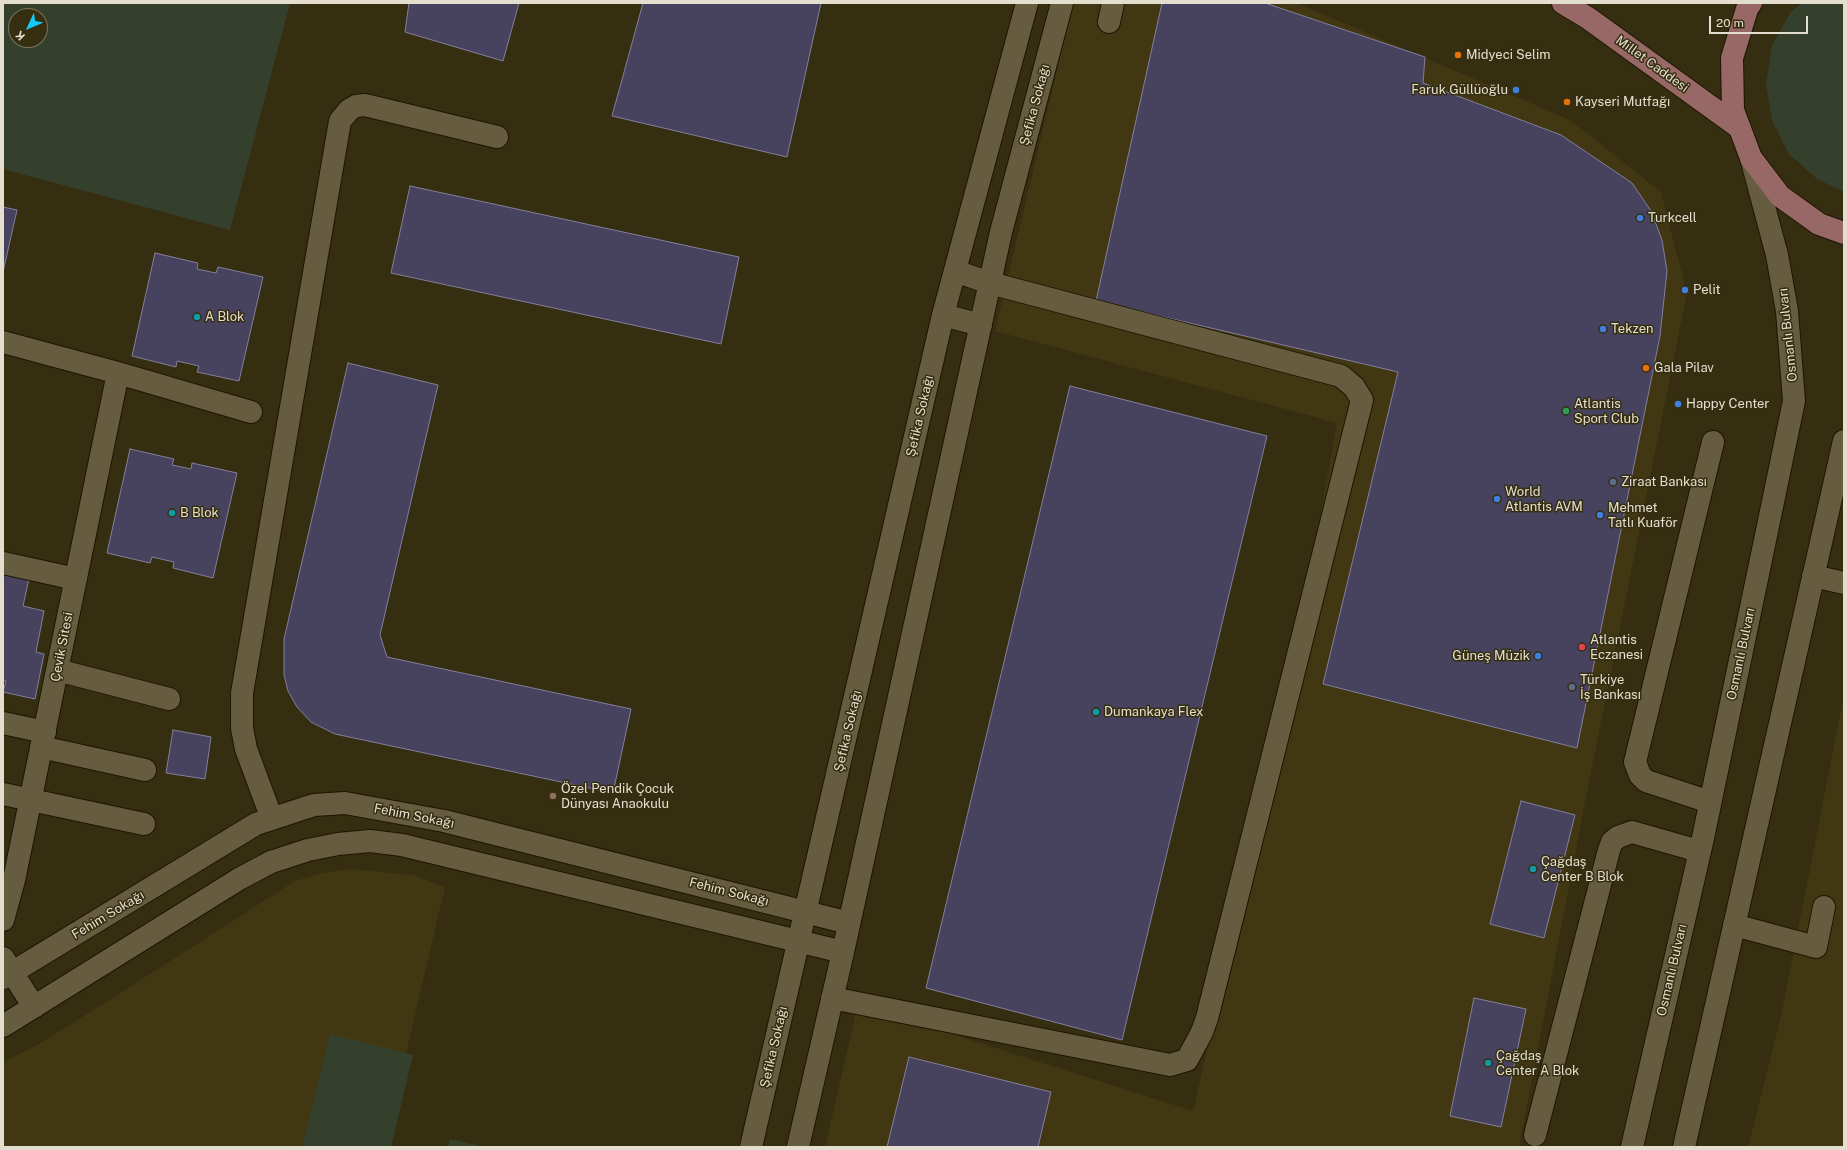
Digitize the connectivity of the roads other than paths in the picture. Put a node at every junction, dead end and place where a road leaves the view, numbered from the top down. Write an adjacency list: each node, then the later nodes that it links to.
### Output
1 (1027, 3): 9 (street, Şefika Sokağı)
2 (1062, 3): 10 (street, Şefika Sokağı)
3 (1563, 3): 5 (main road, Millet Caddesi)
4 (1751, 3): 5 (main road)
5 (1740, 128): 7 (main road)
6 (497, 137): 30 (street)
7 (1751, 158): 8 (main road); 29 (street, Osmanlı Bulvarı)
8 (1844, 233)
9 (955, 271): 10 (street); 11 (street, Şefika Sokağı)
10 (990, 283): 12 (street, Şefika Sokağı); 42 (street)
11 (944, 315): 12 (street); 35 (street, Şefika Sokağı)
12 (981, 325): 37 (street, Şefika Sokağı)
13 (3, 342): 14 (street)
14 (118, 373): 15 (street); 20 (street, Çevik Sitesi)
15 (251, 412)
16 (1844, 441): 19 (street)
17 (1713, 442): 29 (street)
18 (3, 563): 20 (street)
19 (1814, 576): 21 (street); 38 (street)
20 (76, 579): 22 (street, Çevik Sitesi)
21 (1844, 583)
22 (58, 670): 23 (street); 25 (street, Çevik Sitesi)
23 (169, 699)
24 (3, 723): 25 (street)
25 (43, 740): 26 (street); 28 (street, Çevik Sitesi)
26 (145, 770)
27 (3, 794): 28 (street)
28 (30, 801): 31 (street); 33 (street, Çevik Sitesi)
29 (1710, 802): 32 (street, Osmanlı Bulvarı)
30 (272, 819): 35 (street, Fehim Sokağı); 41 (street, Fehim Sokağı)
31 (144, 824)
32 (1700, 851): 45 (street); 48 (street, Osmanlı Bulvarı)
33 (9, 879): 36 (street, Çevik Sitesi)
34 (1824, 907): 38 (street)
35 (806, 912): 37 (street, Fehim Sokağı); 39 (street, Şefika Sokağı)
36 (3, 920)
37 (850, 923): 40 (street, Şefika Sokağı)
38 (1734, 925): 49 (street)
39 (799, 942): 40 (street); 43 (street); 46 (street, Şefika Sokağı)
40 (843, 952): 42 (street, Şefika Sokağı)
41 (6, 970): 43 (street, Fehim Sokağı)
42 (832, 998): 47 (street, Şefika Sokağı)
43 (34, 1007): 44 (street)
44 (3, 1026)
45 (1535, 1135)
46 (751, 1147)
47 (798, 1147)
48 (1632, 1147)
49 (1684, 1147)

